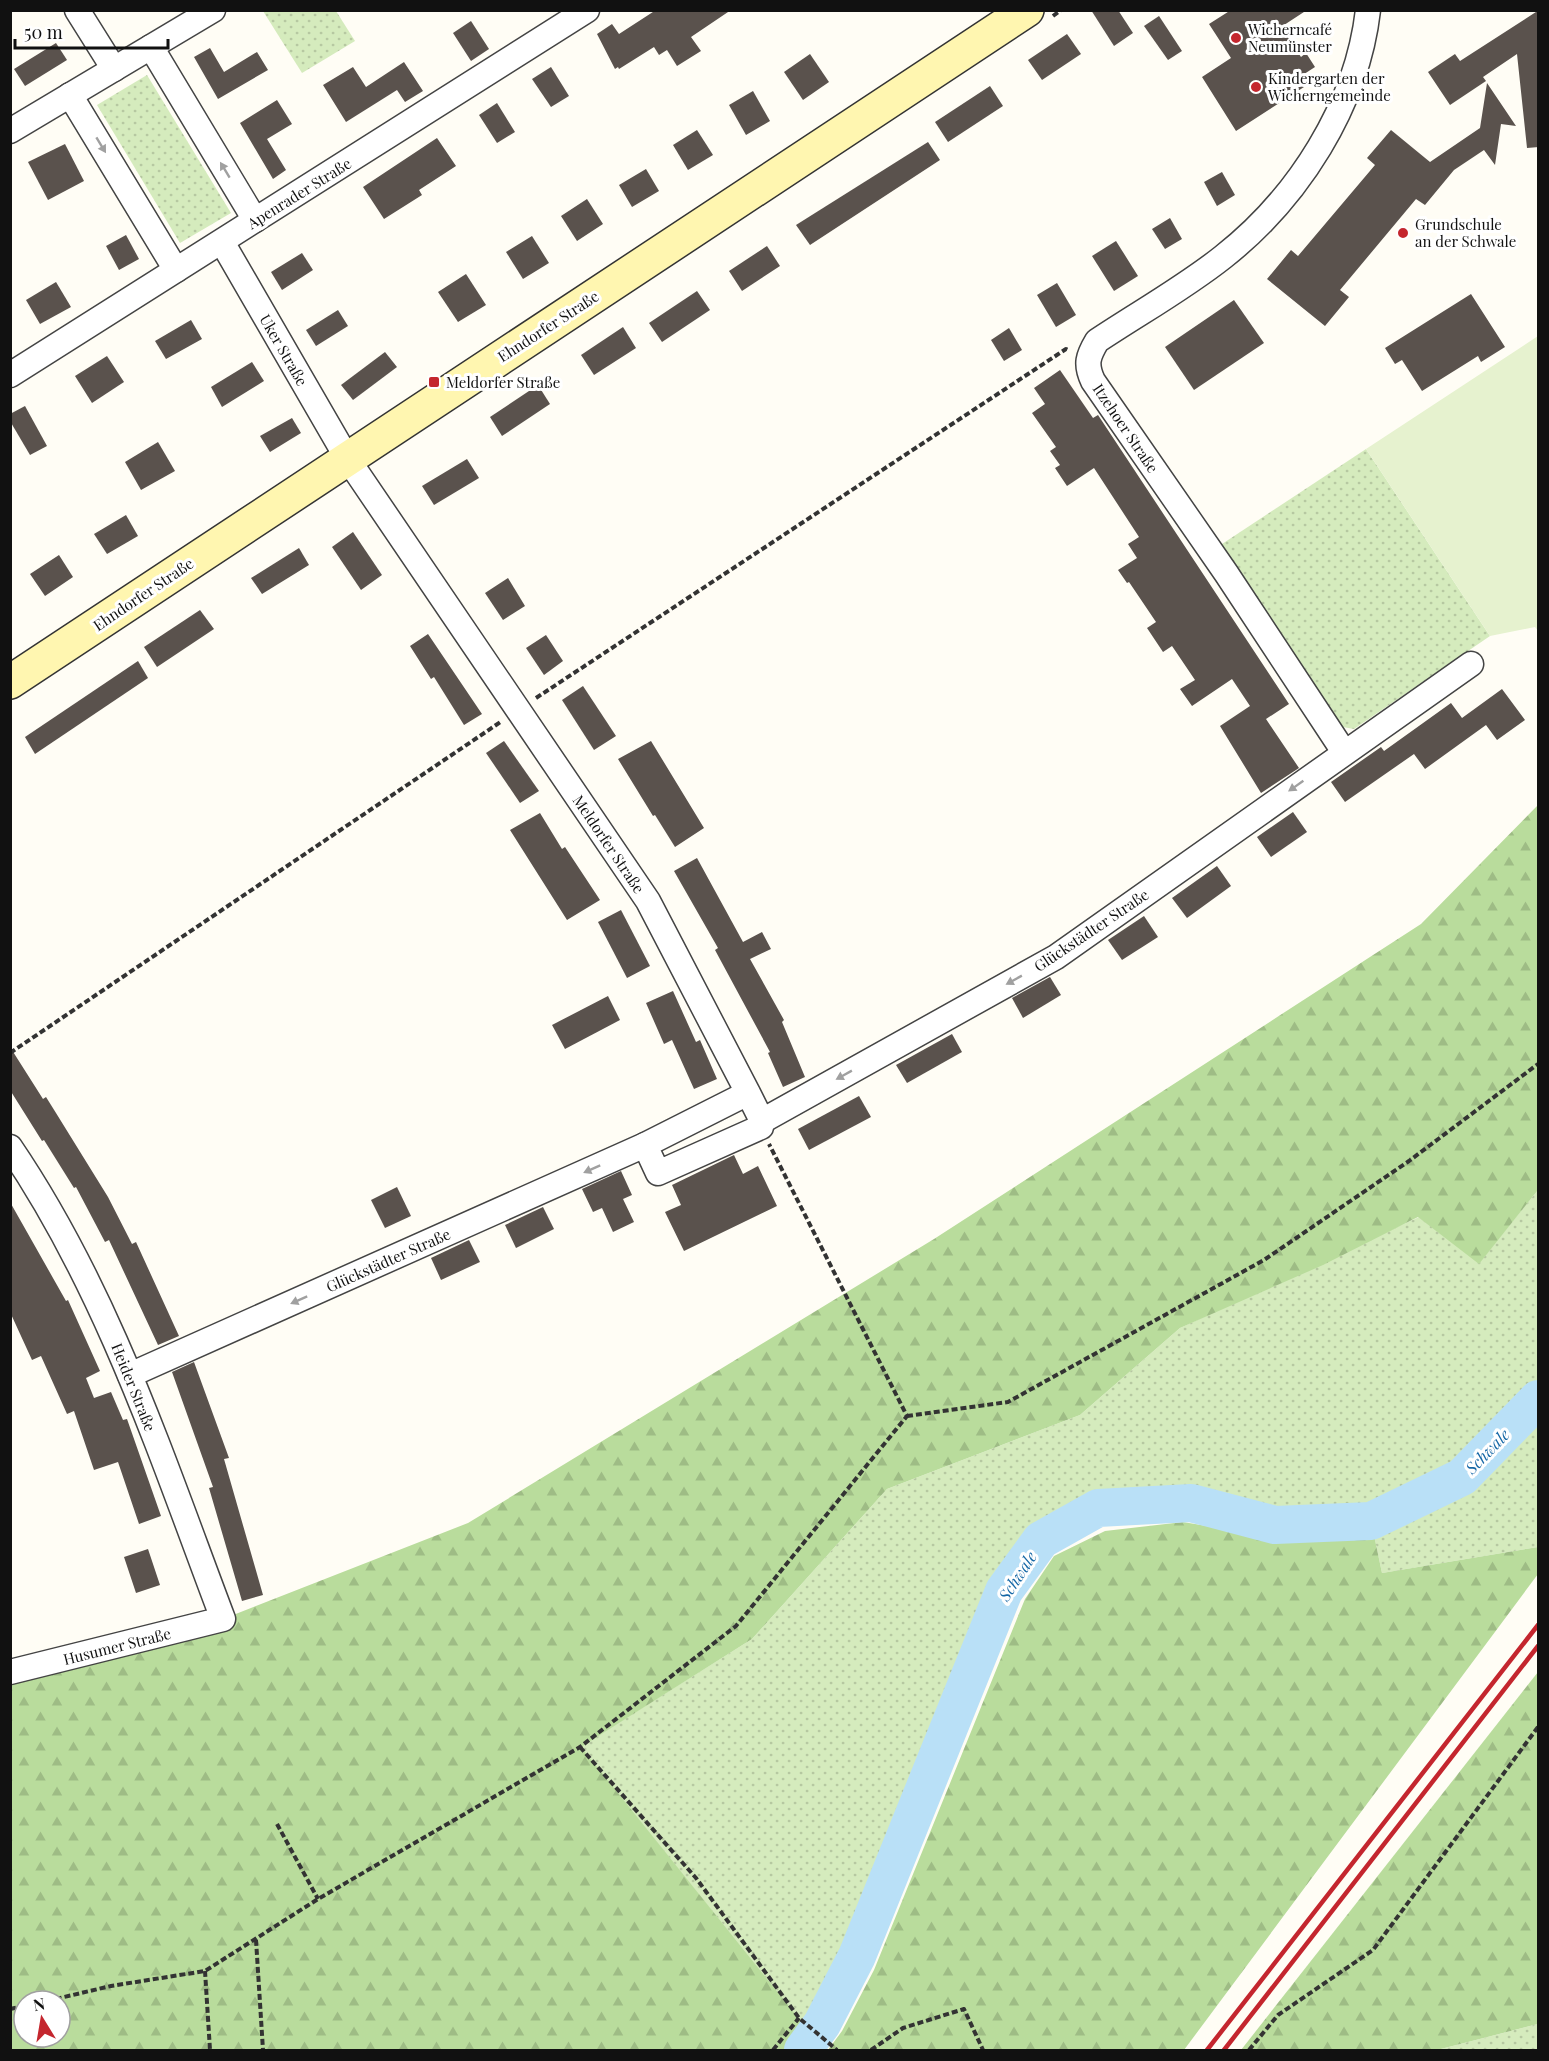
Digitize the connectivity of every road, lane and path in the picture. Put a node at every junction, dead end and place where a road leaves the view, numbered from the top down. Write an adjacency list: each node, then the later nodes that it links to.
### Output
1 (77, 10): 7 (street)
2 (213, 10): 6 (street)
3 (587, 10): 10 (street, Apenrader Straße)
4 (1027, 10): 15 (street, Ehndorfer Straße)
5 (1368, 10): 13 (street)
6 (151, 47): 7 (street); 10 (street, one-way to 6)
7 (114, 69): 8 (street)
8 (70, 95): 9 (street); 12 (street, one-way to 12)
9 (10, 131)
10 (255, 220): 11 (street, Apenrader Straße)
11 (222, 242): 12 (street, Apenrader Straße); 15 (street, Uker Straße)
12 (176, 270): 14 (street, Apenrader Straße)
13 (1088, 357): 18 (path); 19 (street, Itzehoer Straße)
14 (10, 375)
15 (347, 458): 17 (street, Ehndorfer Straße); 18 (street, Meldorfer Straße)
16 (1471, 664): 19 (street)
17 (10, 682)
18 (518, 710): 20 (path); 22 (street, Meldorfer Straße)
19 (1344, 752): 23 (street, Glückstädter Straße, one-way to 23)
20 (10, 1053)
21 (1539, 1064): 27 (path)
22 (748, 1094): 23 (street); 24 (street, Glückstädter Straße)
23 (761, 1124): 24 (street, Glückstädter Straße); 27 (path)
24 (645, 1145): 26 (street, Glückstädter Straße, one-way to 26)
25 (14, 1160): 26 (street, Heider Straße)
26 (130, 1375): 28 (street, Heider Straße)
27 (907, 1416): 31 (path)
28 (224, 1619): 29 (street, Husumer Straße)
29 (10, 1672)
30 (1539, 1727): 44 (path)
31 (580, 1747): 33 (path); 37 (path)
32 (277, 1824): 33 (path)
33 (318, 1899): 34 (path)
34 (255, 1940): 35 (path); 40 (path)
35 (205, 1971): 36 (path); 39 (path)
36 (72, 1995)
37 (799, 2018): 38 (path); 41 (path)
38 (836, 2049)
39 (210, 2050)
40 (263, 2050)
41 (774, 2050)
42 (871, 2050): 43 (path)
43 (983, 2050)
44 (1249, 2050)

